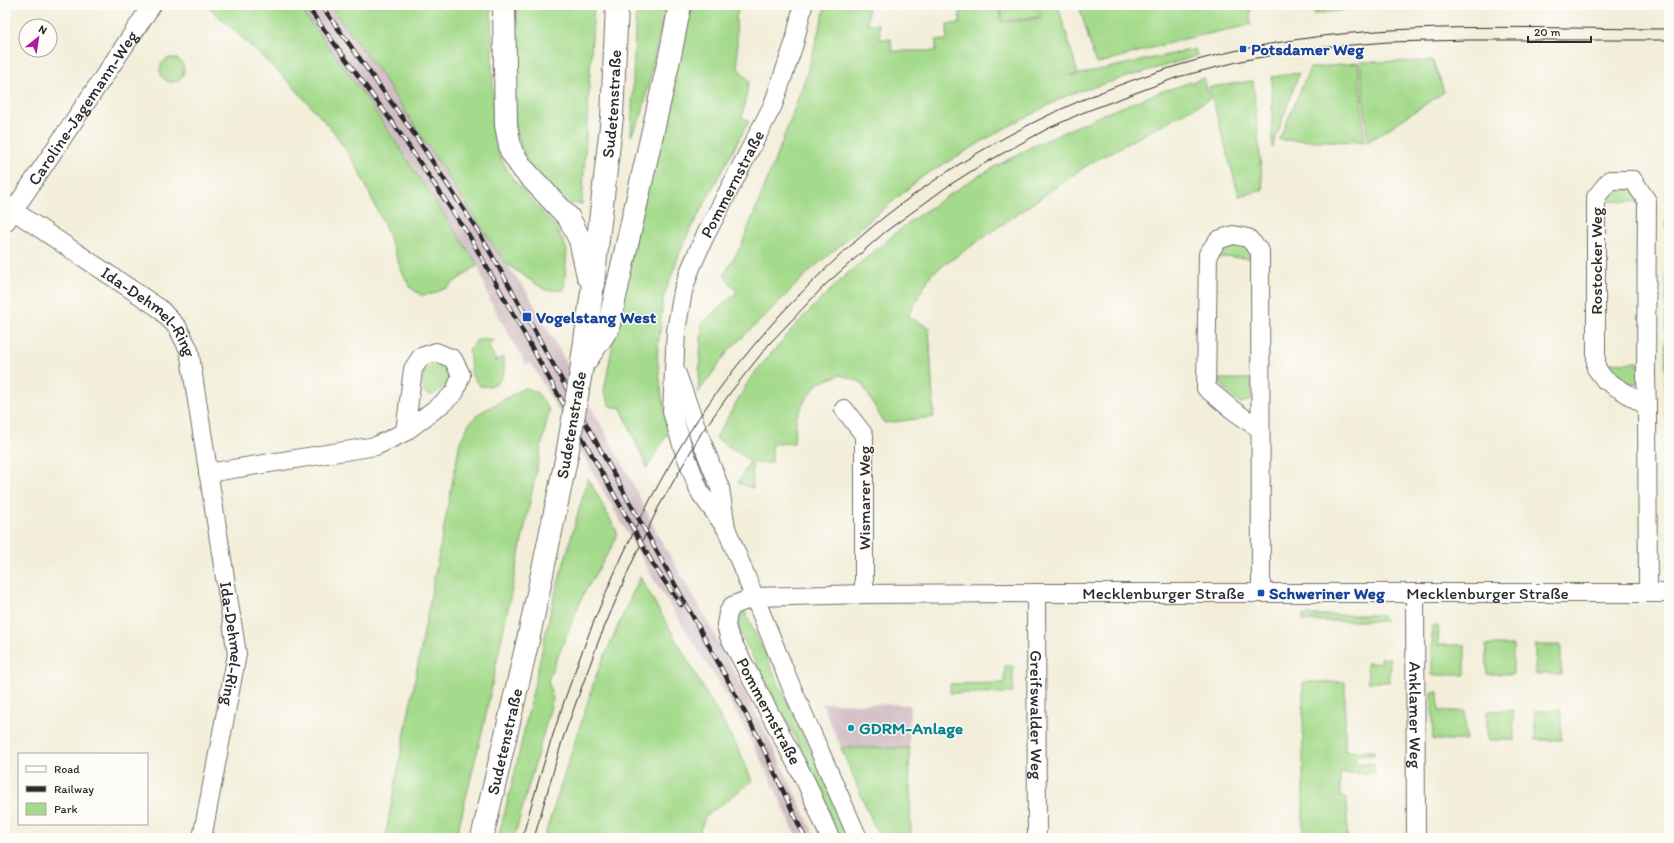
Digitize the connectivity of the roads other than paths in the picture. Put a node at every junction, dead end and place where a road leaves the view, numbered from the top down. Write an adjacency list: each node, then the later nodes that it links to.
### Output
1 (152, 5): 6 (street, Caroline-Jagemann-Weg)
2 (504, 5): 7 (main road)
3 (617, 5): 7 (main road, Sudetenstraße)
4 (680, 5): 8 (main road)
5 (803, 5): 20 (street, Pommernstraße)
6 (8, 213): 13 (street, Ida-Dehmel-Ring)
7 (592, 292): 8 (main road, Sudetenstraße)
8 (582, 366): 22 (main road, Sudetenstraße, bridge)
9 (1647, 406): 9 (street, Rostocker Weg); 17 (street, Rostocker Weg)
10 (844, 409): 19 (street, Wismarer Weg)
11 (1260, 429): 11 (street); 15 (street)
12 (406, 432): 13 (street)
13 (208, 473): 21 (street, Ida-Dehmel-Ring)
14 (1036, 593): 15 (street, Mecklenburger Straße); 19 (street, Mecklenburger Straße); 25 (street, Greifswalder Weg)
15 (1261, 593): 16 (street, Mecklenburger Straße)
16 (1415, 593): 17 (street, Mecklenburger Straße); 26 (street, Anklamer Weg)
17 (1648, 593): 18 (street, Mecklenburger Straße)
18 (1669, 593)
19 (864, 594): 20 (street, Mecklenburger Straße)
20 (754, 597): 23 (street, Pommernstraße); 24 (street, Pommernstraße)
21 (202, 838)
22 (482, 838)
23 (830, 838)
24 (858, 838)
25 (1037, 838)
26 (1416, 838)

